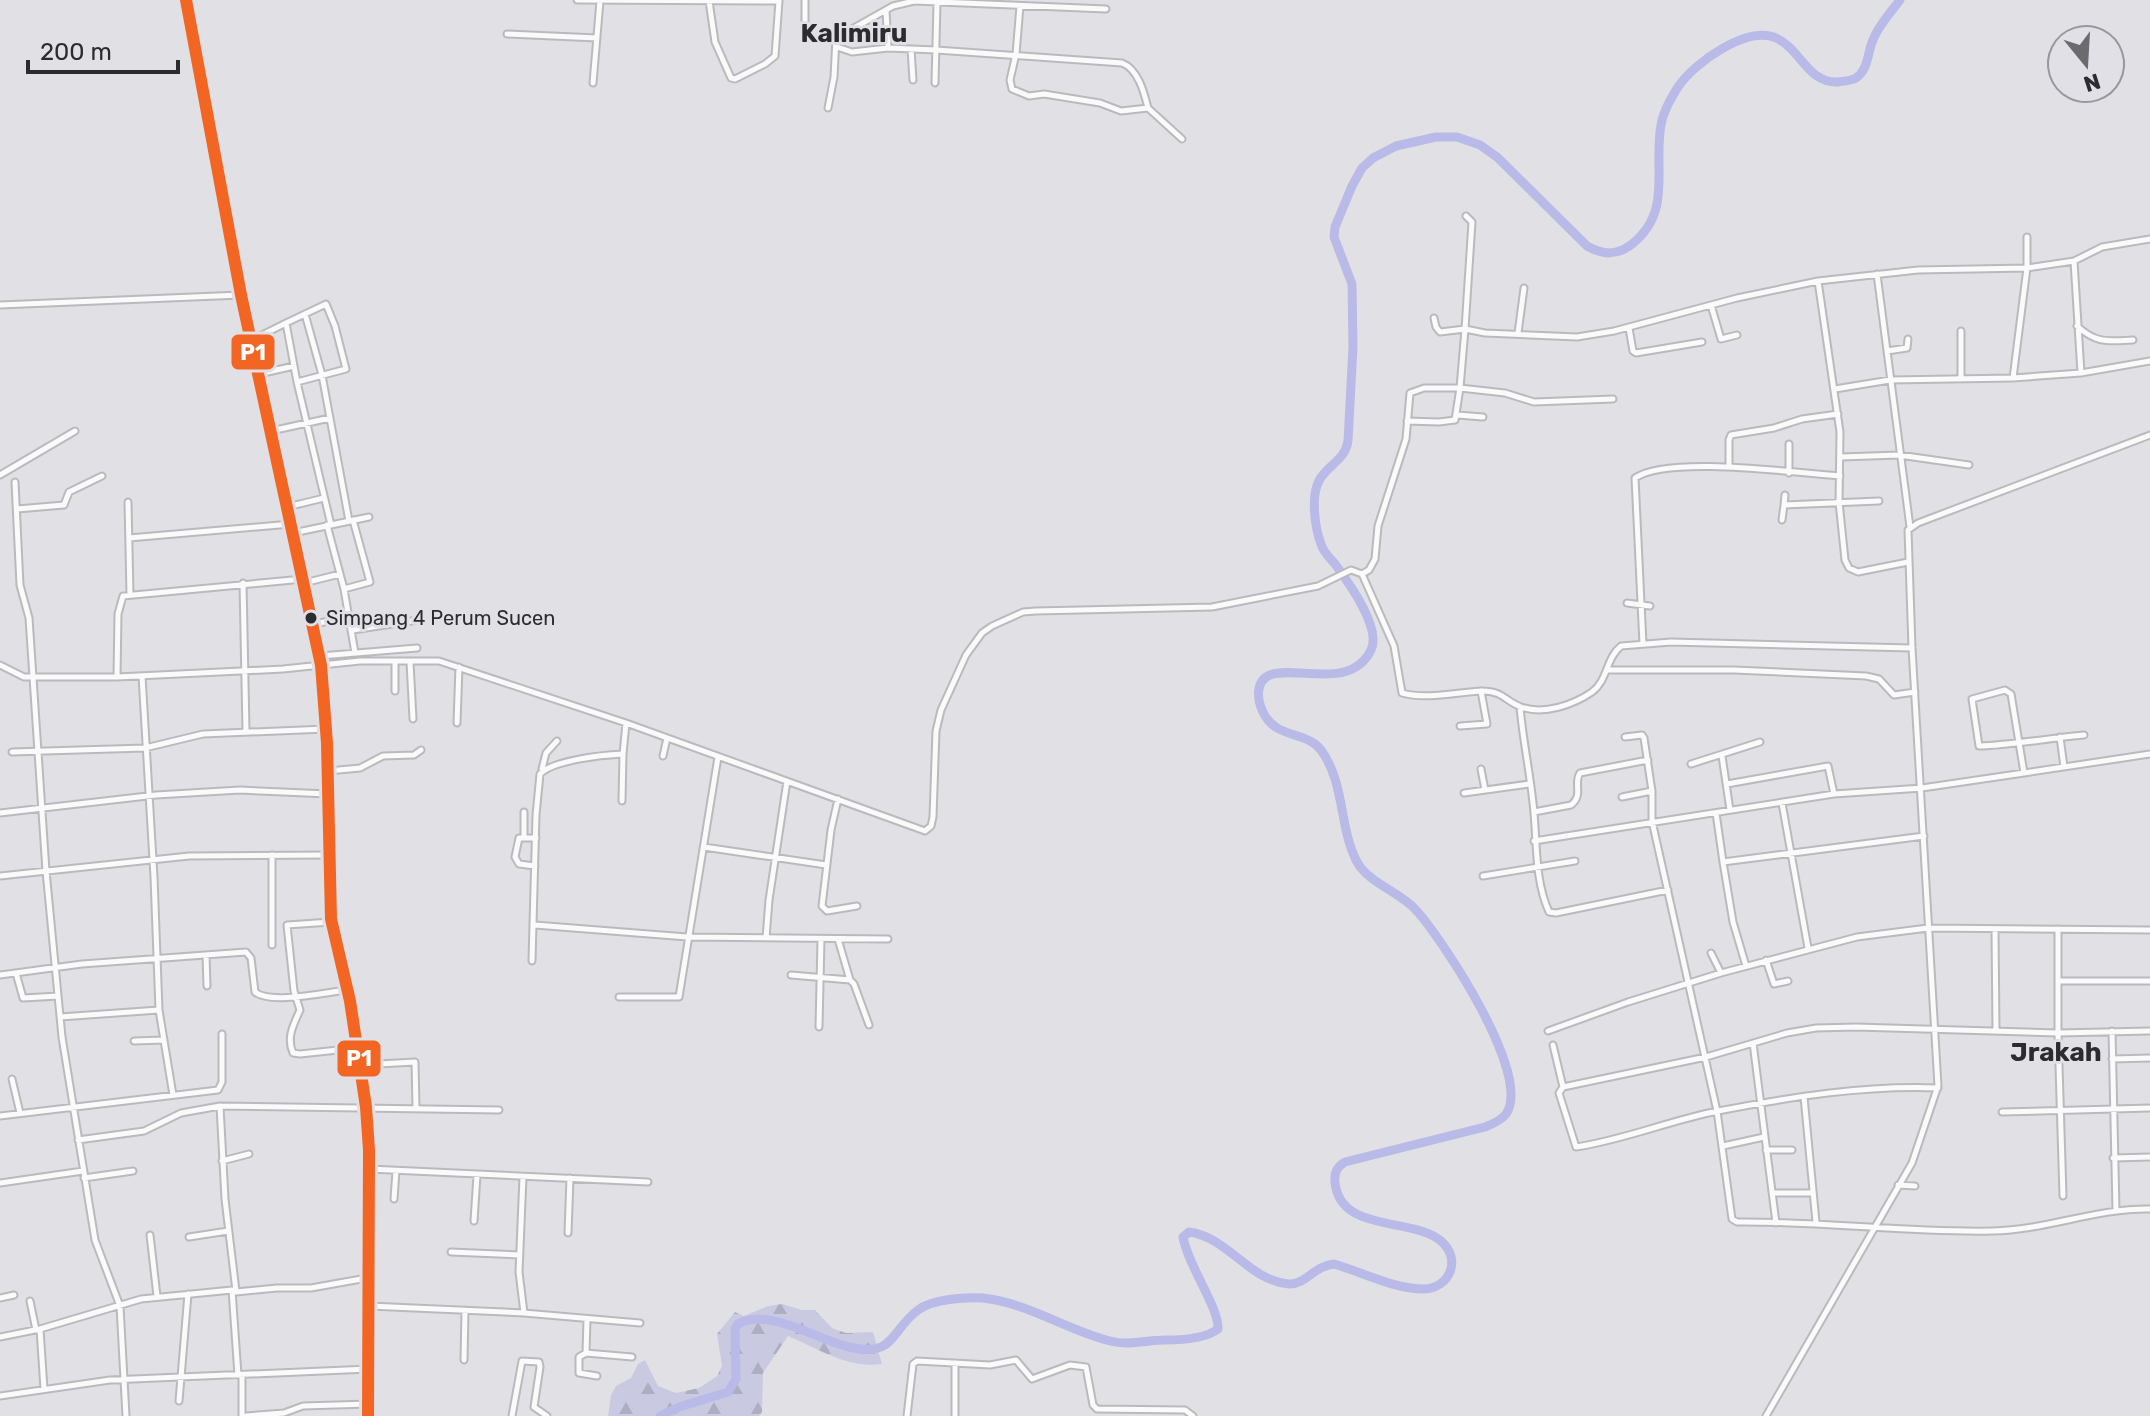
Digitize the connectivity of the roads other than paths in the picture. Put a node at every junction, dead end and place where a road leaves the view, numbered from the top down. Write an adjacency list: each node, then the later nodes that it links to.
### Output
1 (186, 0): 34 (main road)
2 (577, 0): 3 (street)
3 (600, 0): 6 (street); 14 (street)
4 (779, 0): 6 (street); 6 (street)
5 (805, 0): 12 (street)
6 (709, 1)
7 (891, 3): 8 (street); 11 (street)
8 (937, 3): 9 (street); 18 (street)
9 (1020, 6): 10 (street); 19 (street)
10 (1106, 9)
11 (886, 10): 15 (street); 16 (street)
12 (805, 28)
13 (507, 34): 14 (street)
14 (597, 38): 21 (street)
15 (837, 46): 16 (street); 23 (street)
16 (888, 48): 17 (street)
17 (911, 49): 18 (street); 20 (street)
18 (936, 50): 19 (street); 22 (street)
19 (1016, 54): 24 (street); 24 (street)
20 (913, 80)
21 (593, 83)
22 (935, 83)
23 (828, 108)
24 (1148, 108): 25 (street)
25 (1182, 139)
26 (1466, 216): 42 (street)
27 (2027, 237): 30 (street)
28 (2150, 239): 29 (street)
29 (2074, 261): 30 (street); 40 (street)
30 (2027, 268): 31 (street); 56 (street)
31 (1877, 273): 32 (street); 50 (street)
32 (1818, 281): 36 (street); 61 (street)
33 (1524, 288): 44 (street)
34 (241, 295): 35 (street); 47 (main road)
35 (0, 305)
36 (1711, 305): 41 (street); 45 (street)
37 (305, 314): 39 (street); 55 (street); 55 (street)
38 (1434, 318): 42 (street)
39 (286, 323): 47 (street); 52 (street)
40 (2077, 326): 48 (street); 53 (street)
41 (1629, 328): 44 (street); 49 (street)
42 (1465, 329): 44 (street); 60 (street)
43 (1961, 331): 57 (street)
44 (1518, 333)
45 (1737, 335)
46 (1908, 339): 50 (street)
47 (252, 340): 54 (main road)
48 (2133, 340)
49 (1702, 342)
50 (1887, 351): 58 (street)
51 (2150, 361): 53 (street)
52 (294, 366): 54 (street); 59 (street)
53 (2081, 373): 56 (street)
54 (259, 374): 70 (main road)
55 (322, 375): 59 (street); 66 (street)
56 (2013, 378): 57 (street)
57 (1961, 379): 58 (street)
58 (1890, 380): 61 (street); 73 (street)
59 (297, 382): 68 (street)
60 (1460, 388): 62 (street); 64 (street); 67 (street)
61 (1835, 389): 63 (street)
62 (1613, 399)
63 (1838, 414): 74 (street); 76 (street)
64 (1457, 415): 65 (street); 67 (street)
65 (1483, 417)
66 (330, 418): 68 (street); 92 (street)
67 (1407, 421): 100 (street)
68 (306, 423): 70 (street); 83 (street)
69 (75, 431): 78 (street)
70 (271, 431): 88 (main road)
71 (2150, 435): 95 (street)
72 (1789, 444): 77 (street)
73 (1899, 455): 74 (street); 75 (street); 95 (street)
74 (1841, 457): 80 (street)
75 (1969, 465)
76 (1729, 467): 77 (street); 107 (street)
77 (1789, 473): 80 (street)
78 (0, 475)
79 (102, 476): 89 (street)
80 (1840, 476): 86 (street)
81 (15, 482): 89 (street)
82 (1785, 495): 87 (street)
83 (324, 498): 88 (street); 94 (street)
84 (1879, 501): 86 (street)
85 (128, 502): 97 (street)
86 (1839, 502): 87 (street); 98 (street)
87 (1784, 505): 91 (street)
88 (287, 507): 93 (main road)
89 (17, 509): 124 (street)
90 (369, 517): 92 (street)
91 (1782, 520)
92 (351, 521): 94 (street); 103 (street)
93 (291, 524): 96 (main road); 97 (street)
94 (329, 525): 96 (street); 99 (street)
95 (1910, 527): 98 (street)
96 (293, 533): 101 (main road)
97 (129, 538): 104 (street)
98 (1908, 562): 114 (street)
99 (340, 574): 101 (street); 103 (street)
100 (1362, 574): 127 (street); 170 (street)
101 (304, 581): 102 (street); 110 (main road)
102 (243, 583): 104 (street); 122 (street)
103 (344, 589): 108 (street)
104 (130, 595): 125 (street)
105 (1627, 603): 107 (street)
106 (1650, 606): 107 (street)
107 (1641, 607): 112 (street)
108 (350, 617): 110 (street); 111 (street)
109 (418, 620): 111 (street)
110 (314, 624): 116 (main road)
111 (353, 630): 115 (street)
112 (1643, 644): 114 (street); 121 (street)
113 (417, 648): 115 (street)
114 (1912, 648): 128 (street)
115 (355, 653): 116 (street)
116 (320, 660): 117 (street); 122 (street); 134 (main road)
117 (395, 662): 118 (street); 126 (street)
118 (410, 662): 120 (street); 130 (street)
119 (0, 665): 124 (street)
120 (459, 667): 131 (street); 132 (street)
121 (1607, 670): 128 (street); 129 (street)
122 (246, 671): 123 (street); 135 (street)
123 (142, 676): 125 (street); 143 (street)
124 (32, 677): 125 (street); 145 (street)
125 (117, 677)
126 (395, 691)
127 (1481, 691): 129 (street); 133 (street)
128 (1915, 692): 162 (street)
129 (1520, 707): 160 (street)
130 (413, 719)
131 (457, 723)
132 (626, 723): 139 (street); 147 (street)
133 (1460, 726)
134 (326, 729): 135 (street); 157 (main road)
135 (246, 731): 143 (street)
136 (2084, 735): 138 (street)
137 (1625, 737): 152 (street)
138 (2060, 737): 141 (street); 154 (street)
139 (667, 738): 149 (street); 151 (street)
140 (557, 741): 156 (street)
141 (2020, 741): 141 (street); 158 (street)
142 (1760, 742): 150 (street)
143 (145, 748): 145 (street); 168 (street)
144 (421, 750): 157 (street)
145 (37, 751): 146 (street); 173 (street)
146 (12, 752)
147 (623, 754): 156 (street); 171 (street)
148 (2150, 754): 154 (street)
149 (663, 756)
150 (1722, 756): 153 (street); 161 (street)
151 (718, 757): 159 (street); 184 (street)
152 (1648, 760): 164 (street); 176 (street)
153 (1691, 764)
154 (2064, 767): 158 (street)
155 (1481, 769): 163 (street)
156 (542, 770): 182 (street)
157 (328, 771): 166 (main road)
158 (2024, 773): 162 (street)
159 (787, 781): 170 (street); 188 (street)
160 (1529, 784): 163 (street); 176 (street)
161 (1727, 784): 167 (street); 174 (street)
162 (1922, 788): 167 (street); 180 (street)
163 (1485, 790): 165 (street)
164 (1652, 791): 169 (street); 179 (street)
165 (1464, 793)
166 (328, 794): 168 (street); 187 (main road)
167 (1834, 794): 172 (street)
168 (148, 796): 173 (street); 189 (street)
169 (1622, 797)
170 (838, 799): 192 (street)
171 (622, 801)
172 (1782, 803): 174 (street); 185 (street)
173 (41, 809): 177 (street); 195 (street)
174 (1730, 810): 178 (street)
175 (524, 812): 181 (street)
176 (1534, 812): 183 (street)
177 (0, 813)
178 (1716, 813): 179 (street); 191 (street)
179 (1652, 821): 183 (street); 198 (street)
180 (1924, 836): 185 (street); 202 (street)
181 (524, 837): 182 (street); 193 (street)
182 (536, 838): 193 (street)
183 (1534, 841): 194 (street)
184 (704, 847): 188 (street); 206 (street)
185 (1789, 853): 191 (street); 212 (street)
186 (272, 855): 187 (street); 189 (street); 211 (street)
187 (329, 855): 200 (main road)
188 (774, 858): 192 (street); 207 (street)
189 (153, 859): 195 (street); 215 (street)
190 (1575, 861): 194 (street)
191 (1723, 862): 218 (street)
192 (826, 865): 199 (street)
193 (535, 866): 201 (street)
194 (1538, 867): 197 (street); 198 (street)
195 (46, 871): 196 (street); 219 (street)
196 (0, 876)
197 (1483, 876)
198 (1668, 890): 229 (street)
199 (857, 906)
200 (331, 922): 231 (main road); 233 (street)
201 (535, 925): 206 (street); 217 (street)
202 (1928, 928): 203 (street); 212 (street); 240 (street)
203 (1995, 929): 204 (street); 241 (street)
204 (2058, 929): 205 (street); 227 (street)
205 (2150, 930)
206 (687, 937): 207 (street); 234 (street)
207 (766, 938): 208 (street)
208 (821, 939): 209 (street); 224 (street)
209 (838, 939): 210 (street); 225 (street)
210 (888, 939)
211 (272, 945)
212 (1808, 948): 216 (street)
213 (1711, 953): 221 (street)
214 (206, 955): 215 (street); 230 (street); 233 (street)
215 (156, 959): 219 (street); 235 (street)
216 (1766, 960): 218 (street); 226 (street)
217 (532, 961)
218 (1746, 966): 221 (street)
219 (55, 967): 220 (street); 232 (street)
220 (16, 973): 222 (street); 232 (street)
221 (1721, 973): 229 (street)
222 (0, 975)
223 (791, 975): 224 (street)
224 (820, 978): 225 (street); 238 (street)
225 (850, 980): 237 (street)
226 (1788, 981)
227 (2059, 981): 228 (street); 244 (street)
228 (2150, 981)
229 (1690, 983): 239 (street); 251 (street)
230 (207, 986)
231 (348, 990): 233 (street); 250 (main road)
232 (58, 996): 236 (street)
233 (296, 997): 250 (street)
234 (619, 997)
235 (159, 1010): 236 (street); 246 (street)
236 (60, 1017): 262 (street)
237 (869, 1025)
238 (819, 1027)
239 (1548, 1031)
240 (1934, 1031): 241 (street); 248 (street); 257 (street)
241 (1996, 1031): 244 (street)
242 (2112, 1031): 243 (street); 244 (street); 253 (street)
243 (2150, 1031)
244 (2058, 1033): 270 (street)
245 (222, 1034): 258 (street)
246 (164, 1040): 247 (street); 258 (street)
247 (134, 1041)
248 (1753, 1043): 251 (street); 260 (street)
249 (1553, 1045): 256 (street)
250 (357, 1048): 254 (main road)
251 (1706, 1057): 256 (street); 268 (street)
252 (2150, 1058): 253 (street)
253 (2112, 1059): 267 (street)
254 (360, 1065): 263 (main road); 264 (street)
255 (12, 1079): 271 (street)
256 (1563, 1087): 268 (street)
257 (1938, 1088): 259 (street); 291 (street)
258 (173, 1095): 262 (street)
259 (1804, 1097): 260 (street); 294 (street)
260 (1759, 1105): 268 (street); 273 (street)
261 (220, 1106): 263 (street); 274 (street); 281 (street)
262 (74, 1107): 271 (street); 274 (street)
263 (366, 1107): 264 (street); 282 (main road)
264 (416, 1107): 266 (street)
265 (2150, 1108): 267 (street)
266 (499, 1110)
267 (2113, 1110): 270 (street); 280 (street)
268 (1717, 1111): 275 (street)
269 (2002, 1112): 270 (street)
270 (2060, 1112): 295 (street)
271 (20, 1113): 272 (street)
272 (0, 1116)
273 (1764, 1137): 275 (street); 276 (street)
274 (78, 1140): 285 (street)
275 (1723, 1146): 301 (street)
276 (1766, 1150): 277 (street); 293 (street)
277 (1792, 1150)
278 (249, 1154): 281 (street)
279 (2150, 1157): 280 (street)
280 (2113, 1158): 298 (street)
281 (222, 1161): 303 (street)
282 (369, 1169): 284 (street); 309 (main road)
283 (133, 1171): 285 (street)
284 (396, 1171): 286 (street); 296 (street)
285 (84, 1174): 290 (street); 316 (street)
286 (477, 1175): 287 (street); 299 (street)
287 (523, 1177): 288 (street); 308 (street)
288 (570, 1178): 289 (street); 304 (street)
289 (648, 1182)
290 (0, 1183)
291 (1900, 1186): 292 (street); 302 (street)
292 (1915, 1186)
293 (1773, 1193): 294 (street); 301 (street)
294 (1813, 1193): 300 (street)
295 (2063, 1196)
296 (394, 1199)
297 (2150, 1209): 298 (street)
298 (2116, 1211): 302 (street)
299 (474, 1221)
300 (1816, 1222): 301 (street); 302 (street)
301 (1776, 1223)
302 (1874, 1226): 346 (street)
303 (228, 1231): 306 (street); 310 (street)
304 (568, 1233)
305 (150, 1235): 313 (street)
306 (189, 1237)
307 (451, 1252): 308 (street)
308 (520, 1255): 319 (street)
309 (367, 1278): 310 (street); 317 (main road)
310 (234, 1291): 311 (street); 329 (street)
311 (188, 1294): 313 (street); 331 (street)
312 (14, 1295): 314 (street)
313 (157, 1296): 316 (street)
314 (0, 1298)
315 (30, 1301): 322 (street)
316 (120, 1306): 322 (street); 332 (street)
317 (369, 1306): 318 (street); 328 (main road)
318 (465, 1310): 319 (street); 326 (street)
319 (524, 1313): 320 (street)
320 (587, 1319): 321 (street); 324 (street)
321 (640, 1323)
322 (38, 1330): 323 (street); 333 (street)
323 (0, 1337)
324 (586, 1353): 325 (street); 330 (street)
325 (632, 1357)
326 (464, 1360)
327 (955, 1363): 343 (street); 344 (street); 345 (street)
328 (369, 1369): 329 (street); 336 (main road)
329 (240, 1375): 331 (street); 339 (street)
330 (597, 1376)
331 (181, 1378): 332 (street); 335 (street)
332 (126, 1380): 333 (street); 338 (street)
333 (44, 1389): 334 (street)
334 (0, 1396)
335 (179, 1401)
336 (369, 1404): 339 (street); 340 (main road)
337 (538, 1414): 341 (street); 342 (street)
338 (126, 1416)
339 (244, 1416)
340 (368, 1416)
341 (512, 1416)
342 (547, 1416)
343 (907, 1416)
344 (955, 1416)
345 (1193, 1416)
346 (1766, 1416)

